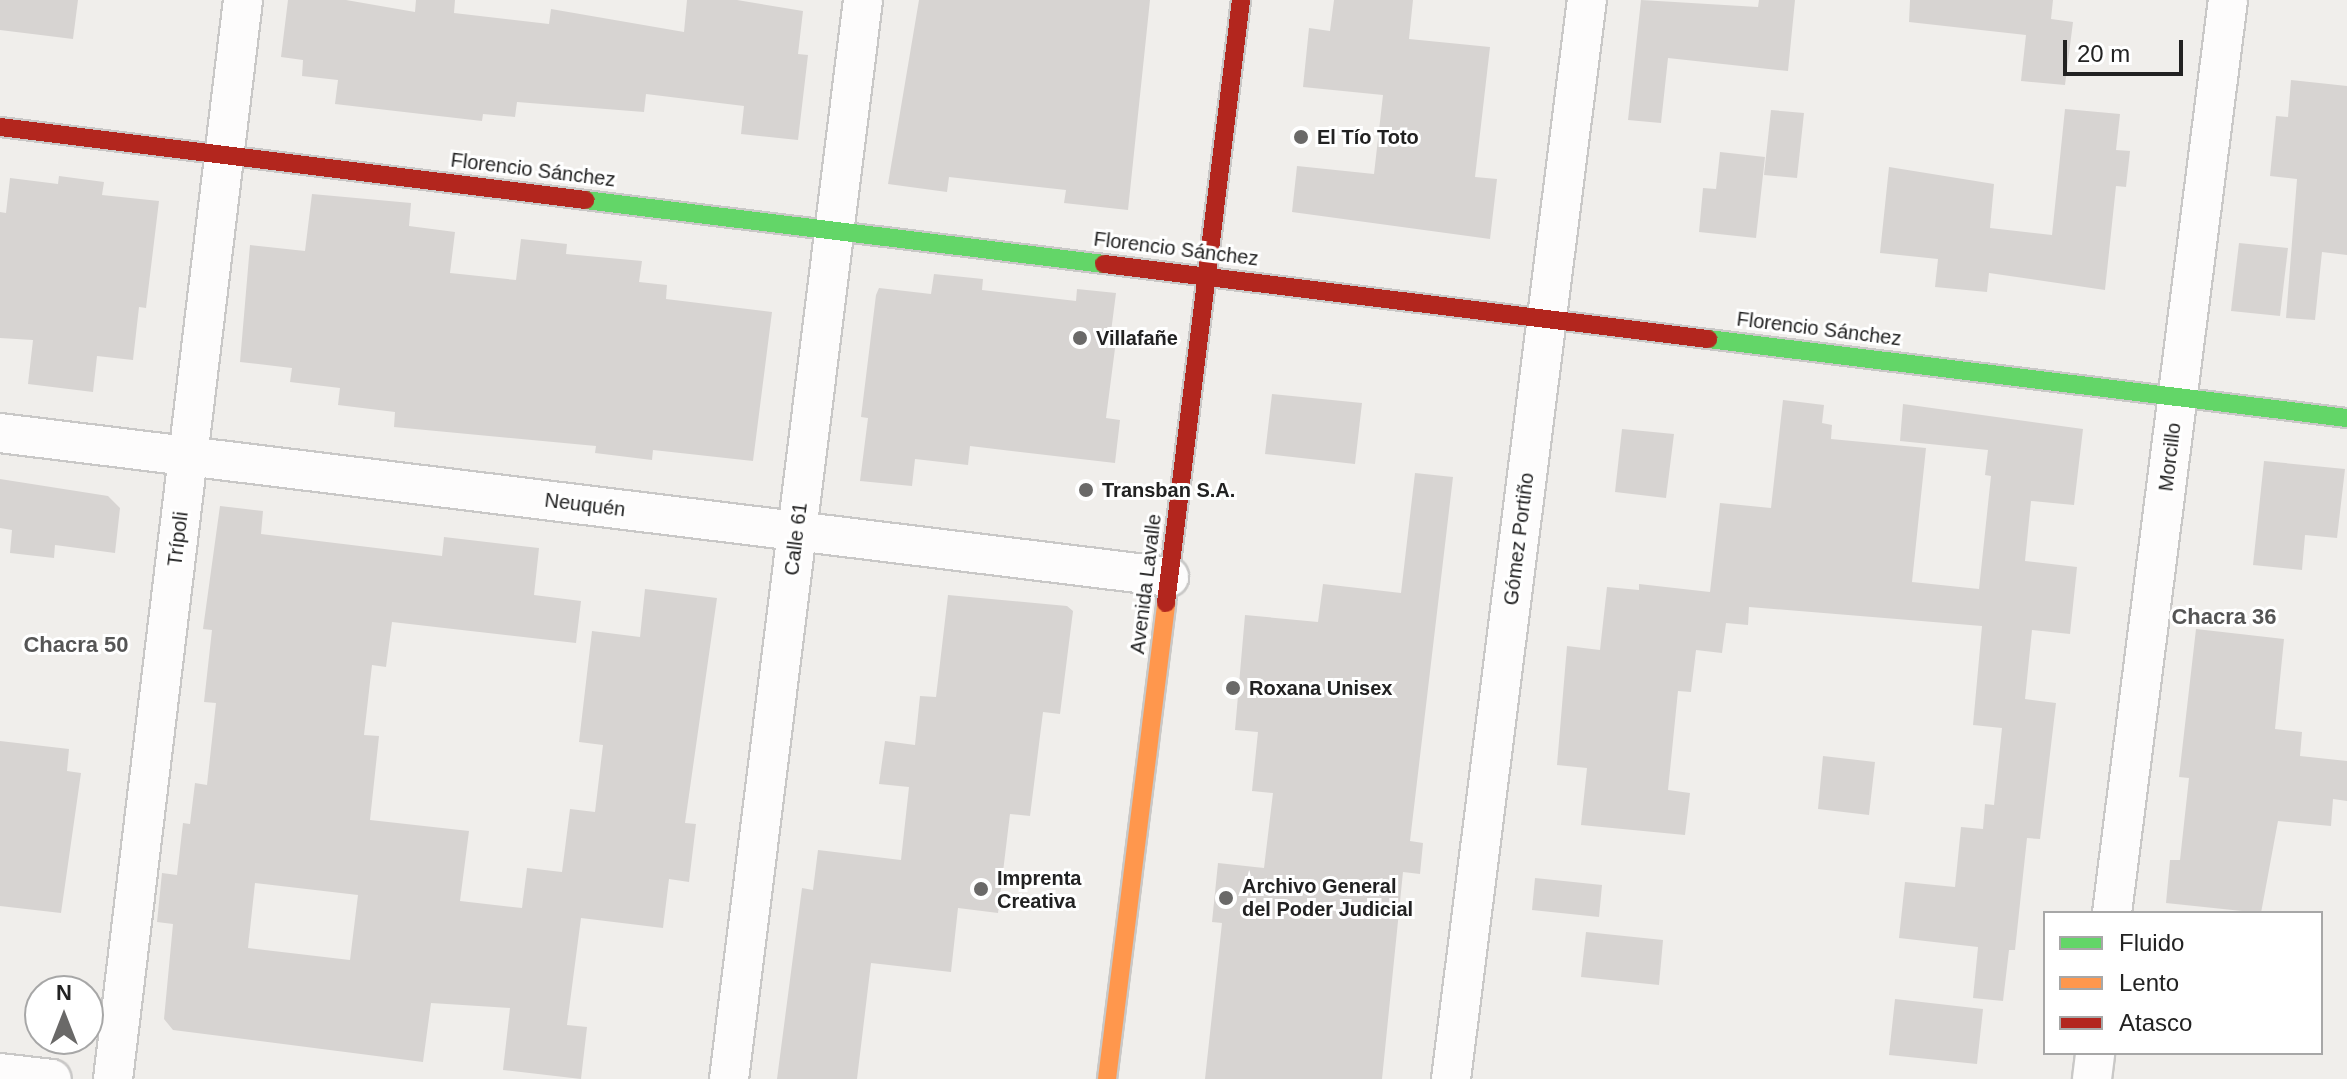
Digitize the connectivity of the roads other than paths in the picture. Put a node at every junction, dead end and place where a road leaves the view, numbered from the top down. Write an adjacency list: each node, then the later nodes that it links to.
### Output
1 (243, 0): 7 (street, Trípoli)
2 (863, 0): 8 (street, Calle 61)
3 (1241, 0): 9 (street, Avenida Lavalle)
4 (1587, 0): 10 (street, Gómez Portiño)
5 (2228, 0): 11 (street, Morcillo)
6 (0, 127): 7 (street, Florencio Sánchez)
7 (225, 154): 8 (street, Florencio Sánchez); 14 (street, Trípoli)
8 (834, 229): 9 (street, Florencio Sánchez); 15 (street, Calle 61)
9 (1207, 275): 10 (street, Florencio Sánchez); 16 (street, Avenida Lavalle)
10 (1547, 318): 11 (street, Florencio Sánchez); 24 (street, Gómez Portiño)
11 (2178, 396): 12 (street, Florencio Sánchez); 17 (street, Morcillo)
12 (2347, 418)
13 (0, 433): 14 (street, Neuquén)
14 (188, 456): 15 (street, Neuquén); 21 (street, Trípoli)
15 (797, 531): 16 (street, Neuquén); 22 (street, Calle 61)
16 (1169, 577): 23 (street, Avenida Lavalle)
17 (2112, 911)
18 (2095, 1055): 25 (street)
19 (0, 1073): 20 (street)
20 (52, 1079)
21 (113, 1079)
22 (729, 1079)
23 (1107, 1079)
24 (1451, 1079)
25 (2092, 1079)

